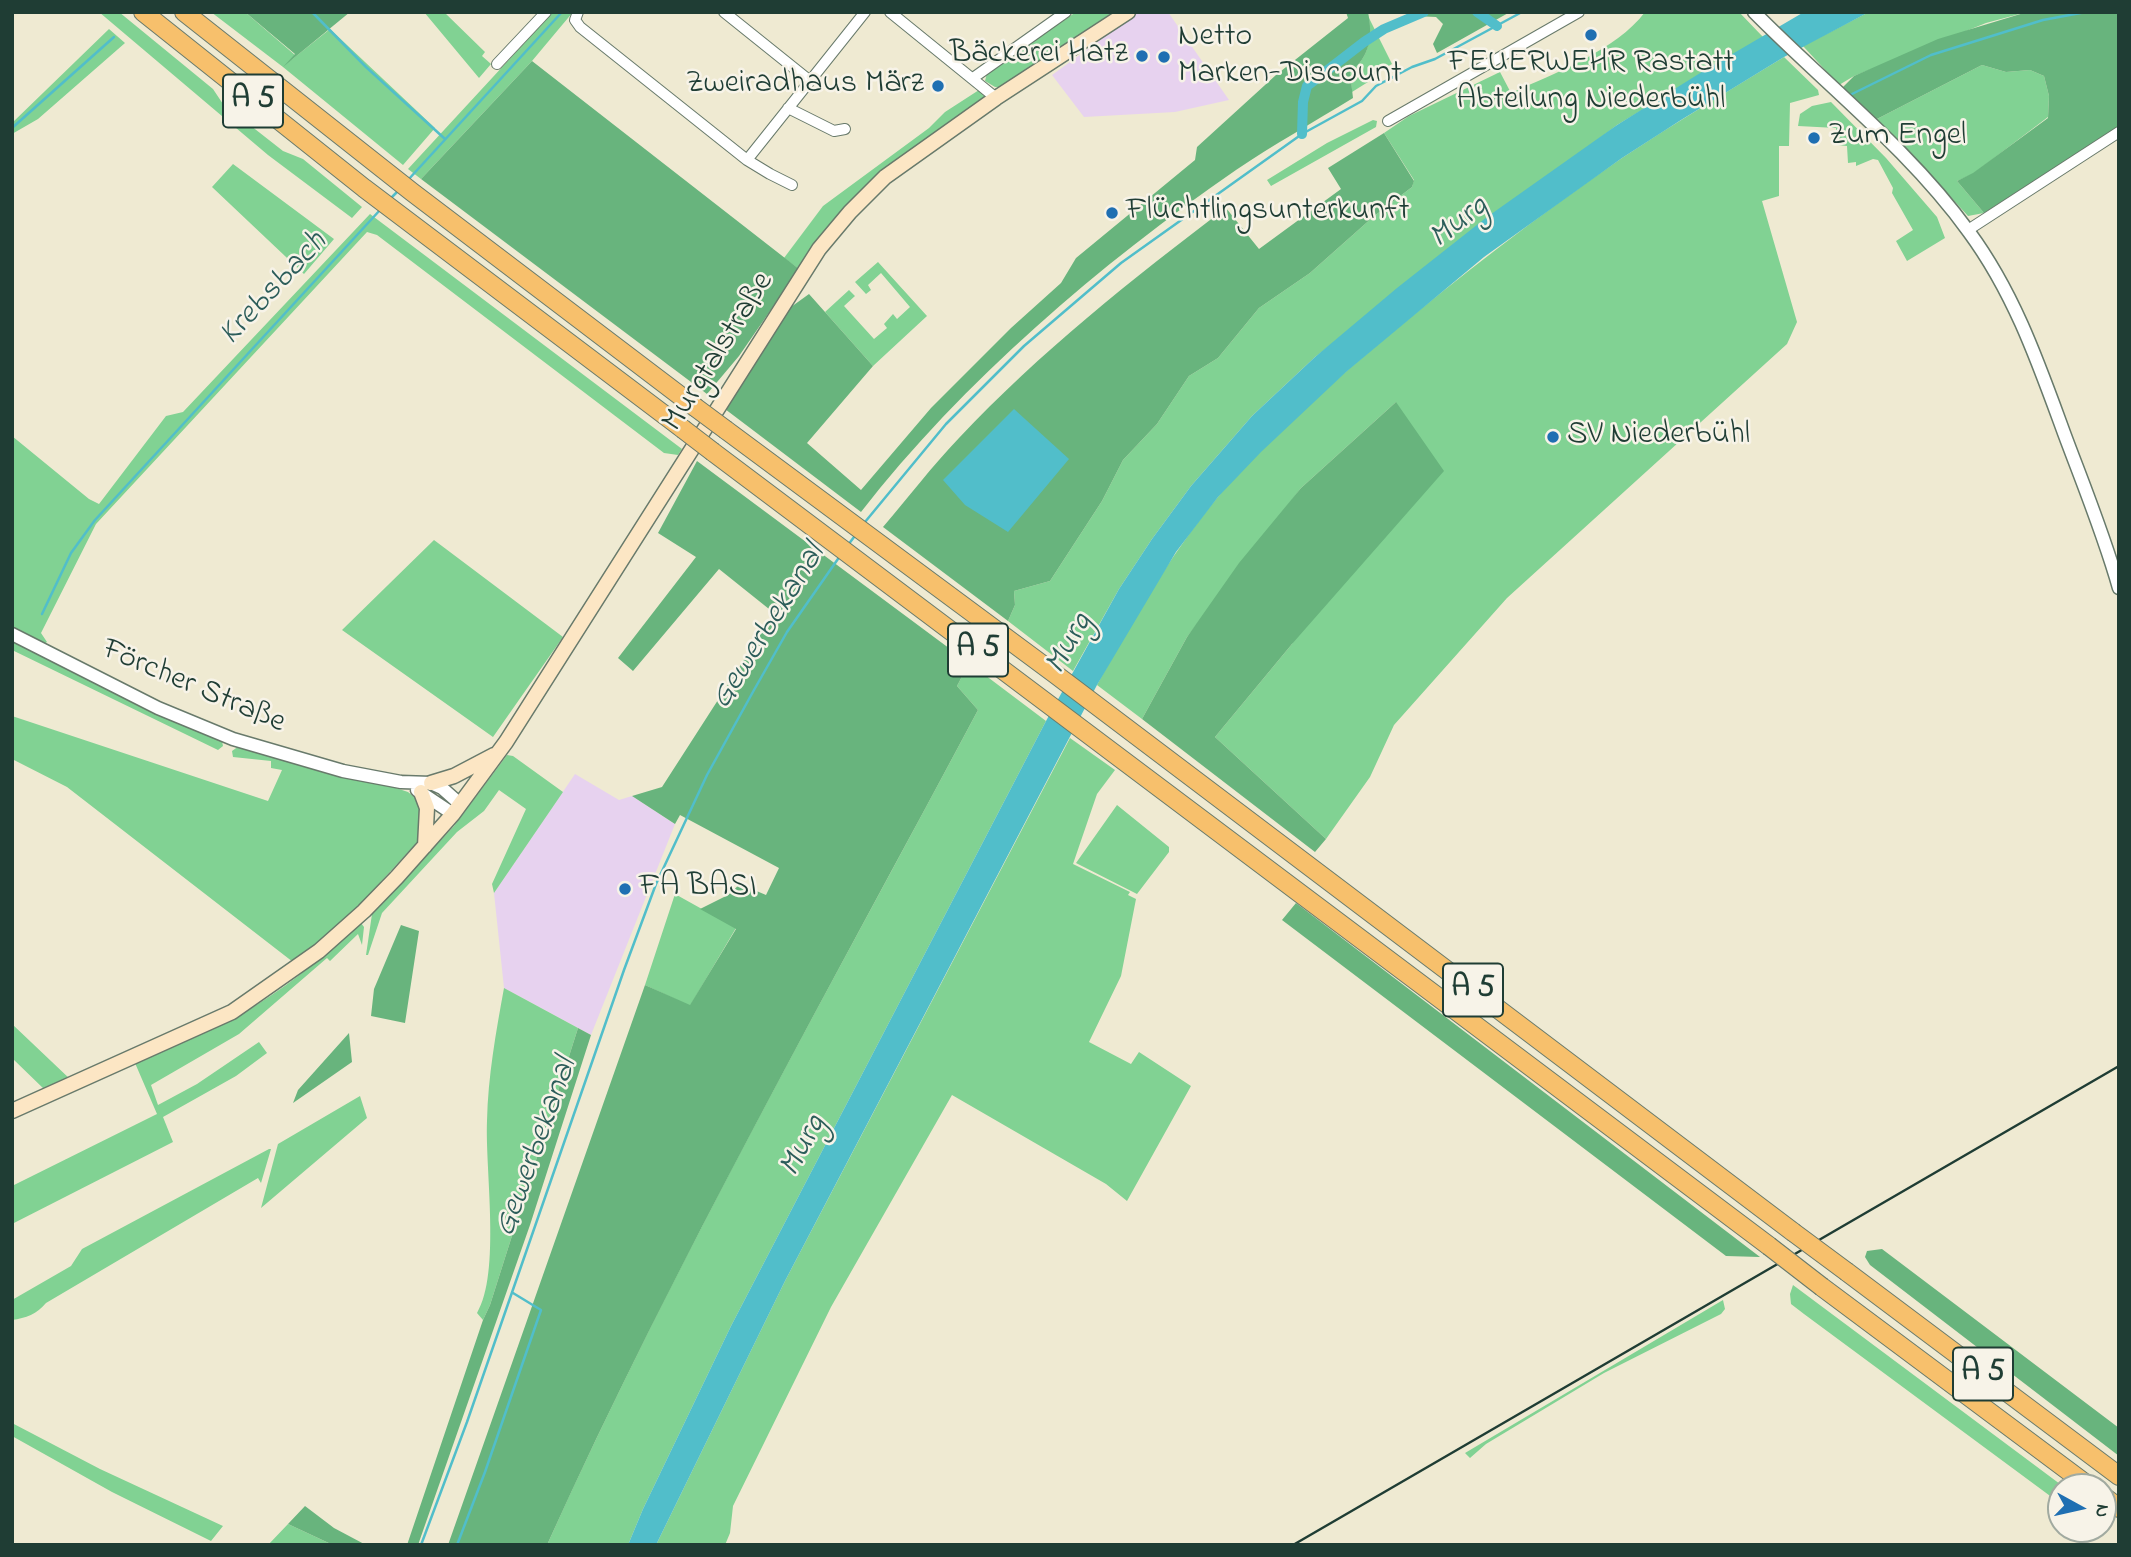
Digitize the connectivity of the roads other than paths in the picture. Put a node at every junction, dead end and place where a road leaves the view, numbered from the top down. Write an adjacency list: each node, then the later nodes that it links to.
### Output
1 (144, 12): 30 (highway, A 5, bridge)
2 (184, 12): 31 (highway, A 5, bridge)
3 (546, 12): 12 (street)
4 (578, 12): 20 (street)
5 (724, 12): 14 (street)
6 (865, 12): 14 (street)
7 (890, 12): 13 (street)
8 (1066, 12): 13 (street)
9 (1128, 12): 15 (main road, Murgtalstraße)
10 (1579, 12): 17 (street)
11 (1755, 12): 22 (street)
12 (497, 64)
13 (973, 78): 15 (street)
14 (810, 81): 16 (street)
15 (996, 98): 25 (main road, Murgtalstraße)
16 (788, 108): 18 (street); 20 (street)
17 (1388, 121)
18 (845, 129)
19 (2119, 132): 22 (street)
20 (747, 160): 21 (street)
21 (792, 185)
22 (1968, 230): 23 (street)
23 (2119, 588)
24 (12, 634): 26 (street, Förcher Straße)
25 (499, 753): 26 (main road); 27 (main road, Murgtalstraße)
26 (426, 787): 27 (street); 28 (main road)
27 (456, 809): 28 (main road, Murgtalstraße)
28 (425, 846): 29 (main road, Murgtalstraße)
29 (12, 1111)
30 (2071, 1473)
31 (2119, 1476)

